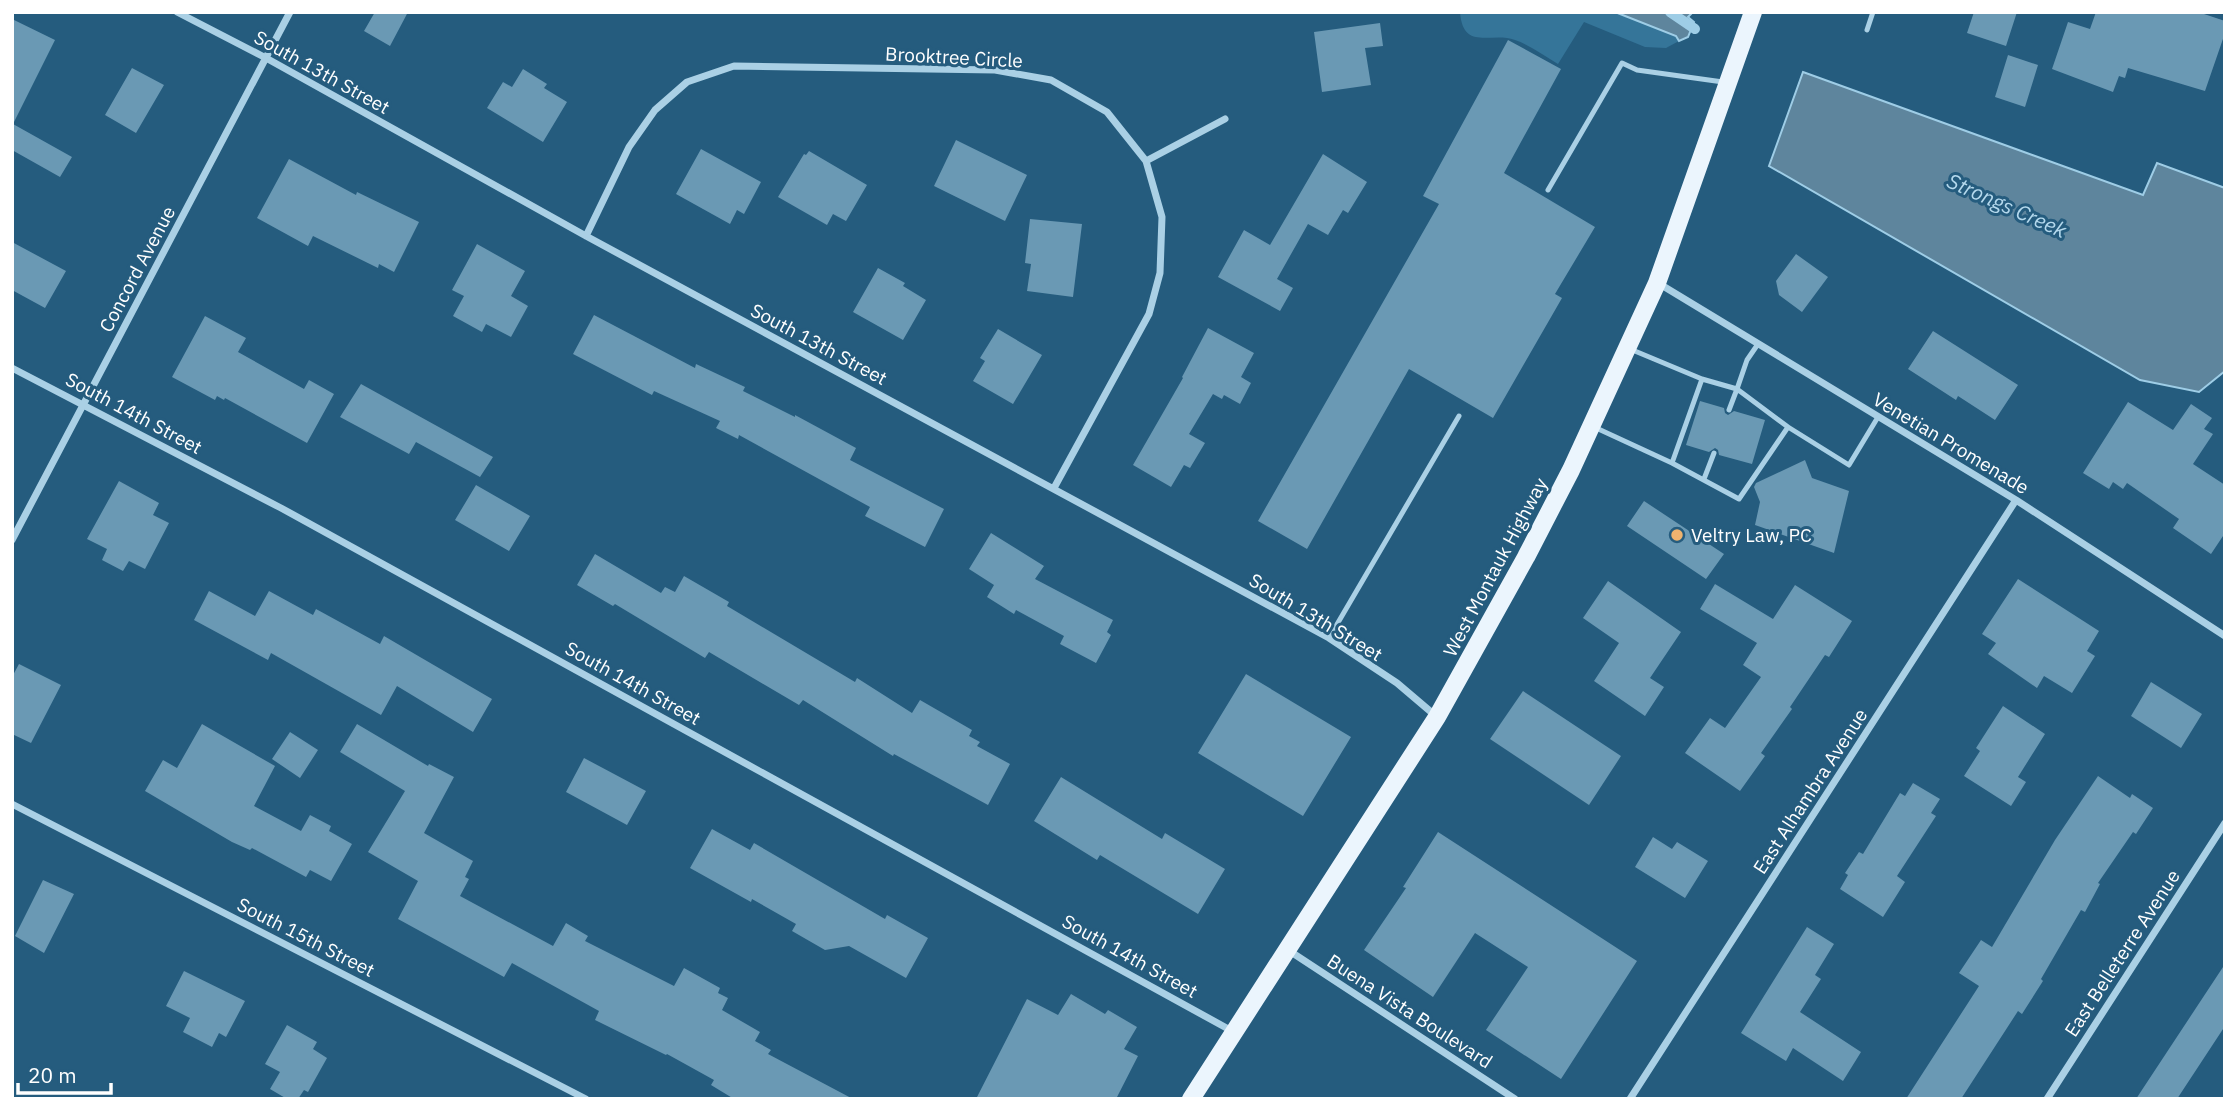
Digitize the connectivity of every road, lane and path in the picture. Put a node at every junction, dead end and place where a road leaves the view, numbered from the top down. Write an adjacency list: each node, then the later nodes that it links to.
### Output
1 (177, 12): 6 (street, South 13th Street)
2 (290, 12): 6 (street, Concord Avenue)
3 (1753, 12): 7 (main road, West Montauk Highway)
4 (1873, 12): 5 (lane)
5 (1867, 30)
6 (266, 58): 11 (street, South 13th Street); 18 (street, Concord Avenue)
7 (1730, 83): 10 (lane); 12 (main road, West Montauk Highway)
8 (1225, 119): 9 (street)
9 (1146, 161): 11 (street, Brooktree Circle); 27 (street, Brooktree Circle)
10 (1548, 190)
11 (586, 236): 27 (street, South 13th Street)
12 (1657, 283): 13 (street, Venetian Promenade); 14 (main road, West Montauk Highway)
13 (1758, 344): 17 (lane); 21 (street, Venetian Promenade)
14 (1627, 348): 16 (lane); 22 (main road, West Montauk Highway)
15 (12, 368): 18 (street, South 14th Street)
16 (1702, 379): 17 (lane); 25 (lane)
17 (1737, 389): 19 (lane); 23 (lane)
18 (84, 404): 29 (street, Concord Avenue); 36 (street, South 14th Street)
19 (1729, 410)
20 (1459, 416): 31 (lane)
21 (1878, 417): 23 (lane); 28 (street, Venetian Promenade)
22 (1591, 425): 25 (lane); 32 (main road, West Montauk Highway)
23 (1788, 427): 26 (lane)
24 (1714, 453): 26 (lane)
25 (1672, 463): 26 (lane)
26 (1704, 479)
27 (1054, 488): 31 (street, South 13th Street)
28 (2016, 500): 30 (street, Venetian Promenade); 40 (street, East Alhambra Avenue)
29 (12, 540)
30 (2225, 636)
31 (1329, 638): 32 (street, South 13th Street)
32 (1437, 717): 35 (main road, West Montauk Highway)
33 (12, 804): 37 (street, South 15th Street)
34 (2225, 824): 41 (street, East Belleterre Avenue)
35 (1288, 950): 36 (main road, West Montauk Highway); 39 (street, Buena Vista Boulevard)
36 (1234, 1032): 38 (main road, West Montauk Highway)
37 (586, 1099)
38 (1191, 1099)
39 (1515, 1099)
40 (1630, 1099)
41 (2047, 1099)

